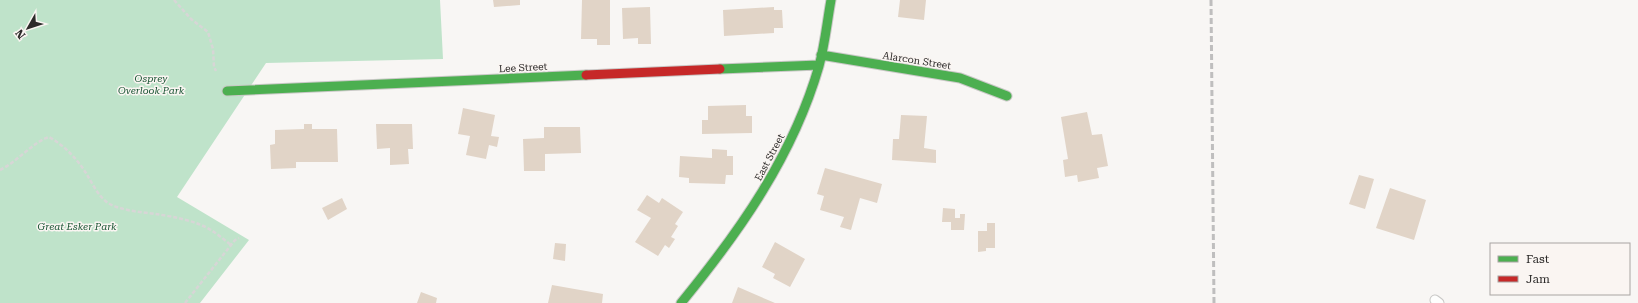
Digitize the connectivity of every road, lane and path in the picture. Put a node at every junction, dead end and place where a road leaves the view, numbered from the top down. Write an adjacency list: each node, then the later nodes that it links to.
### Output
1 (174, 0): 4 (path)
2 (831, 0): 3 (street, East Street)
3 (820, 60): 4 (street, Lee Street); 5 (street, Alarcon Street); 10 (street, East Street)
4 (227, 91)
5 (1007, 96)
6 (0, 170): 8 (path)
7 (239, 238): 8 (path)
8 (231, 245): 9 (path)
9 (185, 303)
10 (681, 303)

